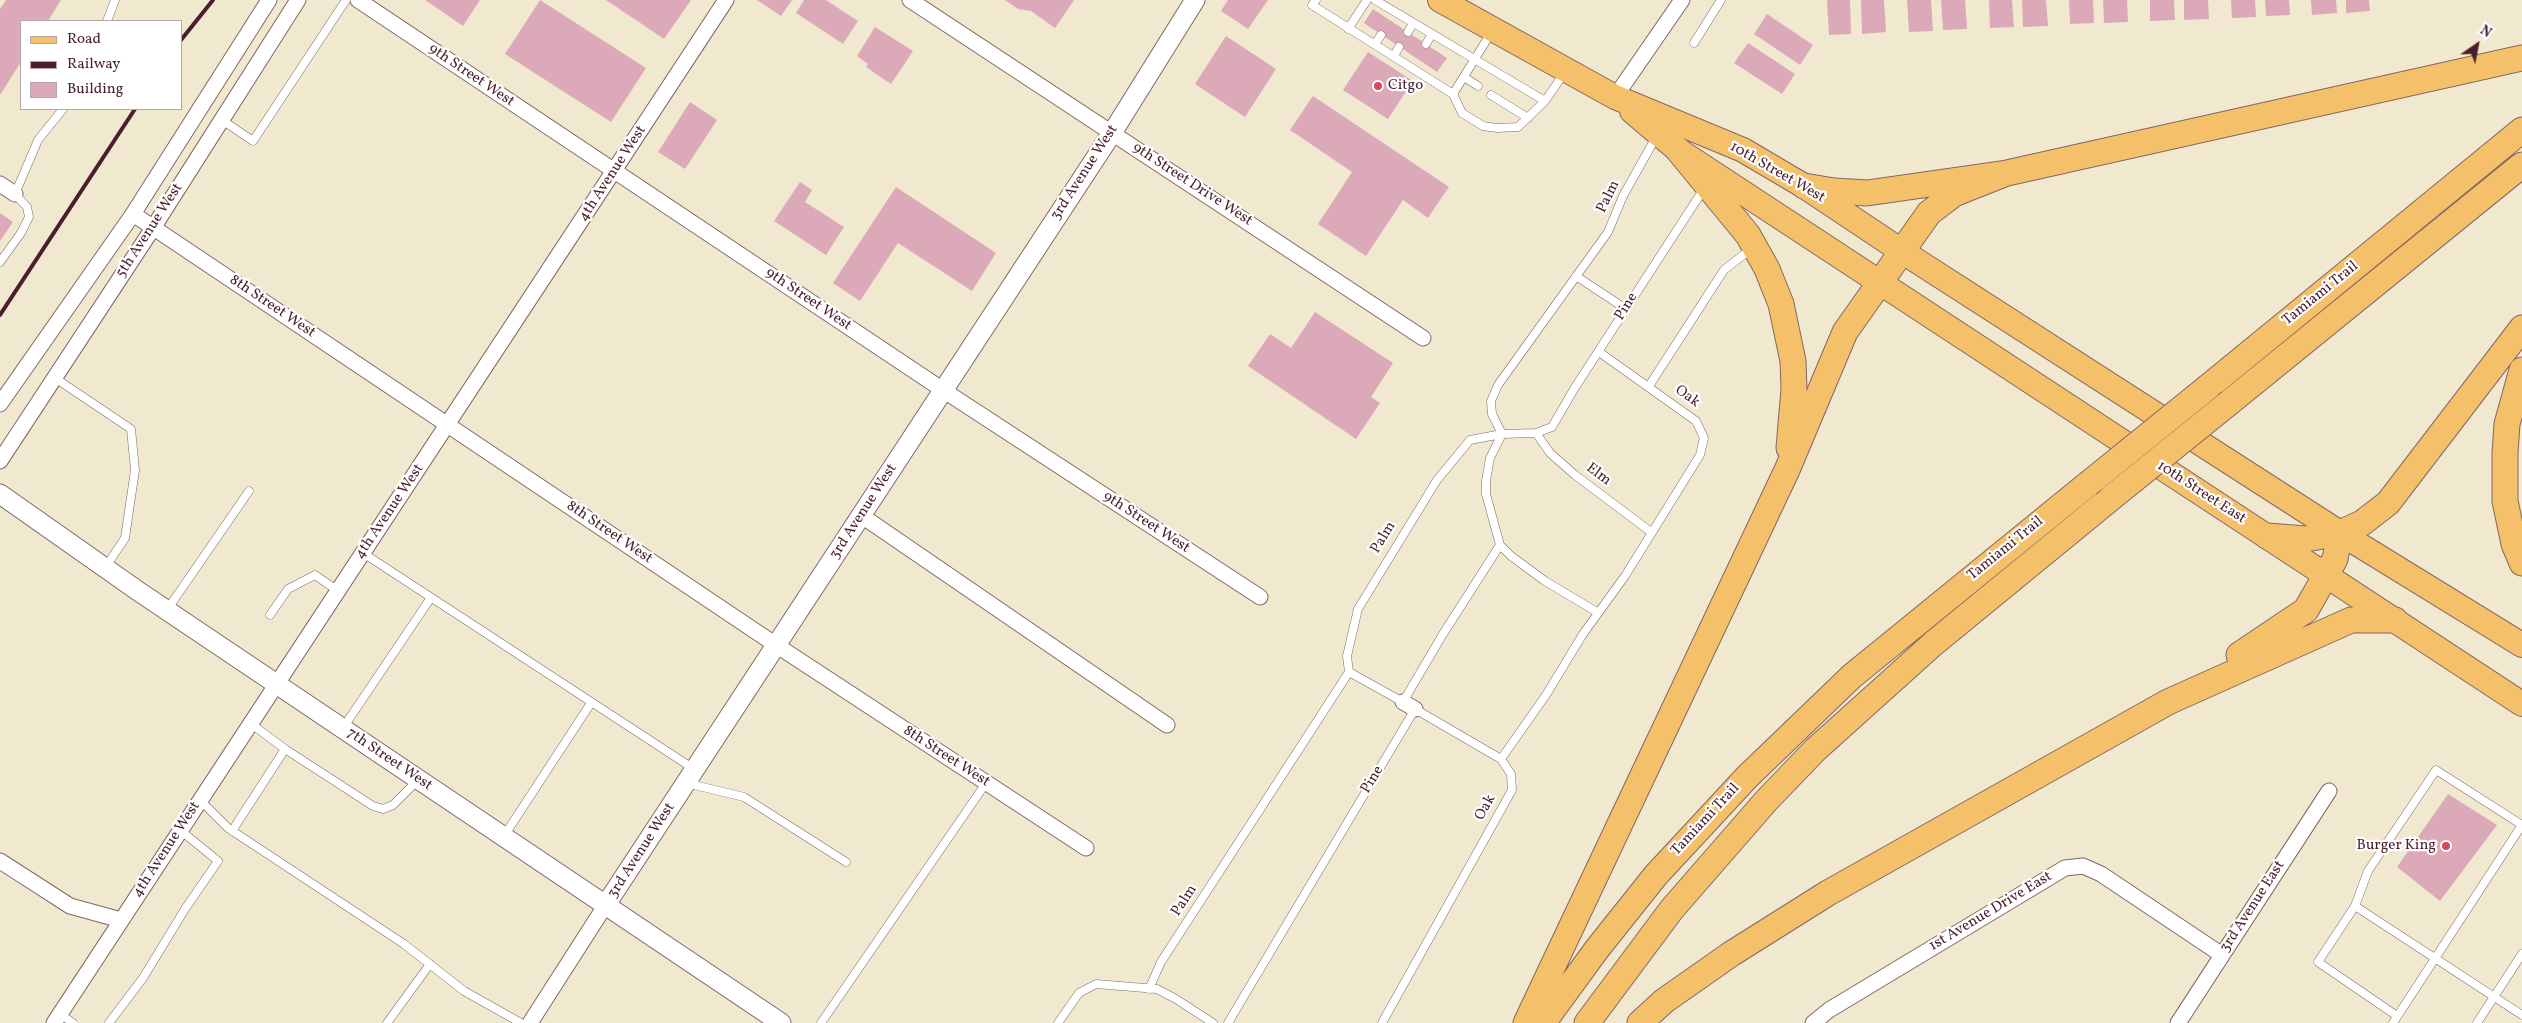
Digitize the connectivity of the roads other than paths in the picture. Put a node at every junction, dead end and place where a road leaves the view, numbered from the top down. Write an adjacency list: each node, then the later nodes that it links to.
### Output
1 (115, 0): 16 (lane)
2 (269, 0): 54 (street, 5th Avenue West)
3 (298, 0): 42 (street, 5th Avenue West)
4 (346, 0): 42 (lane)
5 (358, 0): 48 (street, 9th Street West)
6 (726, 0): 48 (street, 4th Avenue West)
7 (910, 0): 44 (street, 9th Street Drive West)
8 (1195, 0): 44 (street, 3rd Avenue West)
9 (1316, 0): 19 (lane)
10 (1367, 0): 19 (lane)
11 (1375, 0): 15 (lane)
12 (1440, 0): 20 (main road, 10th Street West)
13 (1682, 0): 38 (street)
14 (1721, 0): 24 (lane)
15 (1395, 12): 17 (lane); 18 (lane)
16 (107, 20)
17 (1390, 20)
18 (1413, 23): 21 (lane); 22 (lane)
19 (1348, 29): 25 (lane)
20 (1493, 29): 31 (lane); 33 (main road, 10th Street West)
21 (1408, 32)
22 (1432, 34): 26 (lane); 31 (lane)
23 (1381, 35): 25 (lane)
24 (1694, 43)
25 (1375, 44): 28 (lane)
26 (1426, 44)
27 (1399, 47): 28 (lane)
28 (1394, 56): 32 (lane)
29 (1417, 58): 32 (lane)
30 (2522, 58): 49 (highway)
31 (1474, 59): 34 (lane); 39 (lane)
32 (1411, 67): 36 (lane)
33 (1566, 70): 38 (main road, 10th Street West); 39 (lane)
34 (1464, 77): 35 (lane); 36 (lane)
35 (1478, 86)
36 (1453, 94): 41 (lane)
37 (1491, 95): 41 (lane)
38 (1615, 97): 45 (main road, 10th Street West); 52 (main road, 10th Street West)
39 (1545, 101): 41 (lane)
40 (62, 110): 53 (lane)
41 (1528, 118)
42 (222, 120): 55 (street, 5th Avenue West)
43 (2522, 130): 142 (highway, Tamiami Trail, bridge)
44 (1112, 133): 63 (street, 9th Street Drive West); 68 (street, 3rd Avenue West)
45 (1658, 134): 46 (main road, 10th Street West); 59 (lane, Palm)
46 (1678, 150): 50 (highway)
47 (2522, 165): 143 (highway, Tamiami Trail, bridge)
48 (614, 172): 68 (street, 9th Street West); 70 (street, 4th Avenue West)
49 (2007, 173): 52 (highway); 57 (highway)
50 (1710, 178): 56 (highway); 60 (main road); 61 (lane, Pine)
51 (0, 184): 53 (street)
52 (1804, 186): 57 (main road, 10th Street West)
53 (15, 194): 58 (lane)
54 (133, 214): 55 (street, 8th Street West); 69 (street, 5th Avenue West)
55 (153, 228): 66 (street, 5th Avenue West); 70 (street, 8th Street West)
56 (1754, 246): 67 (lane); 74 (highway)
57 (1903, 252): 60 (highway); 79 (main road)
58 (0, 262)
59 (1576, 276): 61 (lane); 72 (lane, Palm)
60 (1879, 282): 74 (highway); 80 (main road, 10th Street East)
61 (1626, 309): 64 (lane, Pine)
62 (2522, 328): 79 (highway)
63 (1423, 338)
64 (1599, 352): 67 (lane, Oak); 71 (lane, Pine)
65 (2522, 370): 83 (highway)
66 (55, 378): 73 (street, 5th Avenue West); 84 (lane)
67 (1650, 386): 78 (lane, Oak)
68 (943, 390): 77 (street, 3rd Avenue West); 87 (street, 9th Street West)
69 (0, 404)
70 (448, 425): 82 (street, 4th Avenue West); 93 (street, 8th Street West)
71 (1536, 433): 72 (lane); 78 (lane, Elm)
72 (1502, 434): 81 (lane); 95 (lane, Palm)
73 (0, 461)
74 (1788, 470): 141 (highway)
75 (248, 491): 89 (lane)
76 (0, 494): 84 (street, 7th Street West)
77 (862, 516): 93 (street, 3rd Avenue West); 102 (street)
78 (1651, 532): 90 (lane, Oak)
79 (2340, 533): 80 (highway); 85 (highway); 94 (main road)
80 (2267, 536): 85 (main road, 10th Street East)
81 (1500, 544): 90 (lane); 100 (lane, Pine)
82 (362, 553): 86 (street, 4th Avenue West); 88 (lane)
83 (2522, 563)
84 (105, 568): 89 (street, 7th Street West)
85 (2327, 575): 92 (main road, 10th Street East); 97 (highway)
86 (338, 591): 91 (lane); 96 (street, 4th Avenue West)
87 (1260, 597)
88 (430, 598): 98 (lane); 103 (lane)
89 (167, 610): 96 (street, 7th Street West)
90 (1597, 612): 105 (lane, Oak)
91 (270, 615)
92 (2395, 620): 97 (highway); 99 (main road, 10th Street East)
93 (776, 645): 106 (street, 3rd Avenue West); 108 (street, 8th Street West)
94 (2522, 645)
95 (1349, 672): 100 (lane); 125 (lane, Palm)
96 (276, 684): 101 (street, 4th Avenue West); 103 (street, 7th Street West)
97 (2168, 702): 144 (highway)
98 (591, 703): 106 (lane); 114 (lane)
99 (2522, 704)
100 (1409, 706): 105 (lane); 139 (lane, Pine)
101 (250, 723): 104 (lane); 110 (street, 4th Avenue West)
102 (1168, 725)
103 (343, 729): 107 (street, 7th Street West)
104 (285, 749): 107 (lane); 113 (lane)
105 (1501, 758): 140 (lane, Oak)
106 (690, 776): 117 (lane); 118 (street, 3rd Avenue West)
107 (418, 780): 114 (street, 7th Street West)
108 (986, 783): 115 (street, 8th Street West); 136 (lane)
109 (2329, 790): 122 (street, 3rd Avenue East)
110 (200, 800): 112 (street, 4th Avenue West); 113 (lane)
111 (2522, 825): 119 (lane); 123 (lane)
112 (180, 830): 120 (street, 4th Avenue West); 131 (lane)
113 (232, 831): 124 (lane)
114 (503, 837): 118 (street, 7th Street West)
115 (1086, 848)
116 (0, 861): 120 (street)
117 (846, 862)
118 (605, 906): 134 (street, 3rd Avenue West); 135 (street, 7th Street West)
119 (2355, 906): 123 (lane); 128 (lane)
120 (121, 920): 129 (street, 4th Avenue West)
121 (2522, 954): 126 (lane)
122 (2222, 955): 145 (street, 1st Avenue Drive East); 146 (street, 3rd Avenue East)
123 (2435, 958): 126 (lane); 128 (lane)
124 (430, 964): 132 (lane); 133 (lane)
125 (1150, 989): 137 (lane); 138 (lane)
126 (2494, 997): 127 (lane); 148 (lane)
127 (2522, 1015)
128 (2397, 1016): 147 (lane)
129 (57, 1019): 130 (lane)
130 (73, 1023)
131 (109, 1023)
132 (387, 1023)
133 (521, 1023)
134 (530, 1023)
135 (781, 1023)
136 (821, 1023)
137 (1058, 1023)
138 (1213, 1023)
139 (1228, 1023)
140 (1382, 1023)
141 (1526, 1023)
142 (1543, 1023)
143 (1587, 1023)
144 (1640, 1023)
145 (1813, 1023)
146 (2178, 1023)
147 (2393, 1023)
148 (2477, 1023)

